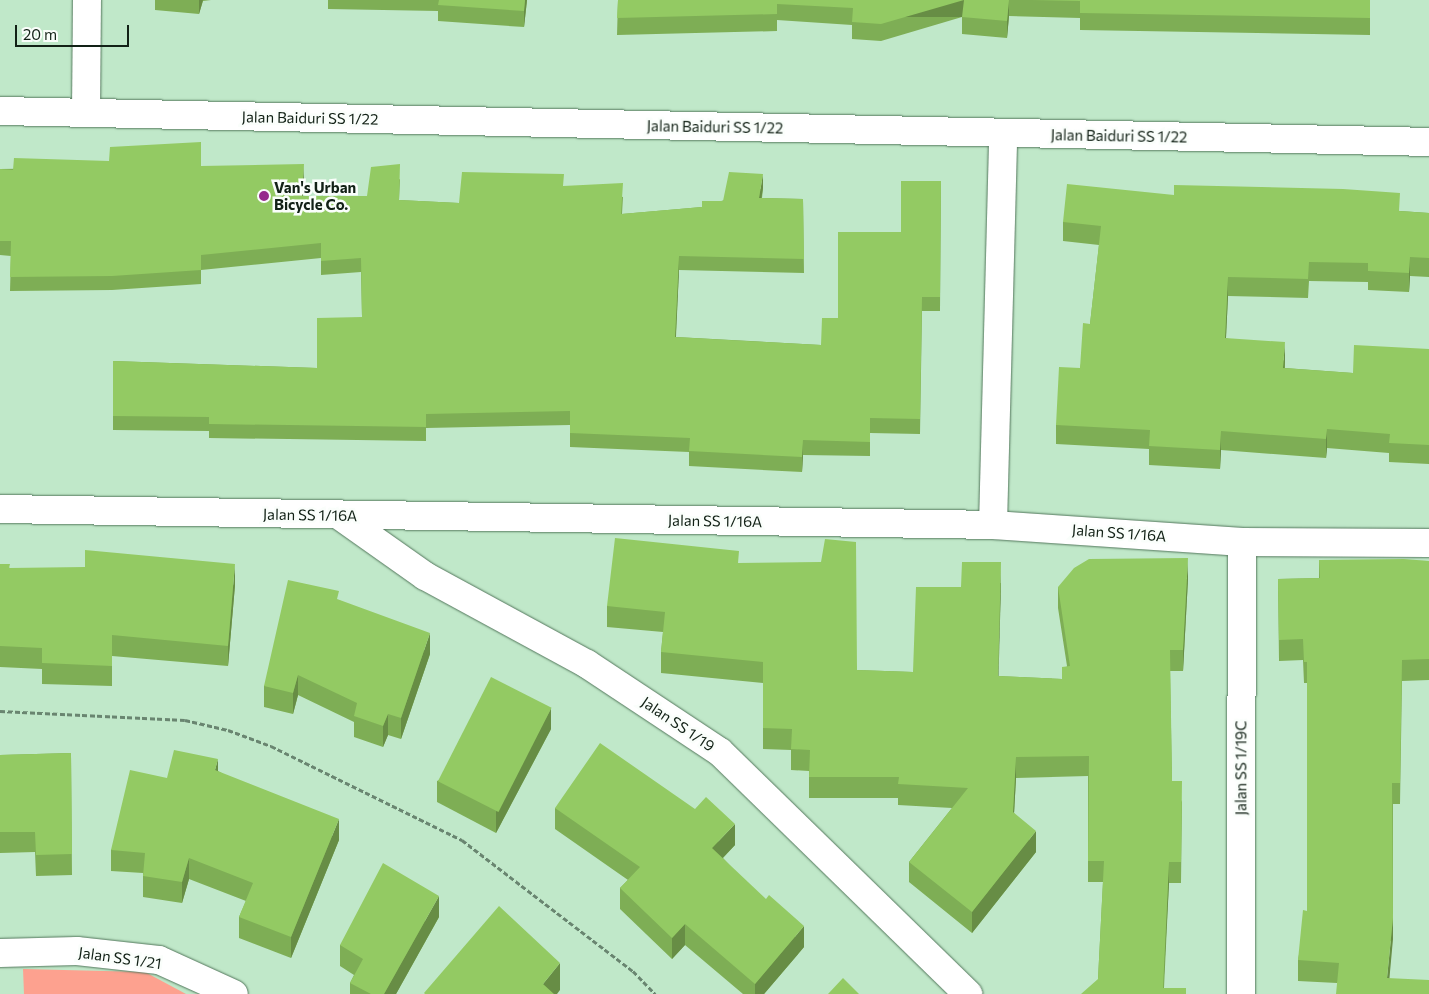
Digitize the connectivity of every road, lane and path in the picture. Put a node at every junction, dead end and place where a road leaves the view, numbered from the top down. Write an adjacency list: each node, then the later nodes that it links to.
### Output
1 (86, 0): 3 (street)
2 (0, 111): 3 (street, Jalan Baiduri SS 1/22)
3 (86, 113): 4 (street, Jalan Baiduri SS 1/22)
4 (1003, 133): 5 (street, Jalan Baiduri SS 1/22); 8 (street)
5 (1429, 142)
6 (0, 509): 7 (street, Jalan SS 1/16A)
7 (340, 516): 8 (street, Jalan SS 1/16A); 15 (street, Jalan SS 1/19)
8 (993, 525): 9 (street, Jalan SS 1/16A)
9 (1242, 542): 10 (street, Jalan SS 1/16A); 16 (street, Jalan SS 1/19C)
10 (1429, 543)
11 (0, 711): 14 (path)
12 (0, 952): 13 (street, Jalan SS 1/21)
13 (234, 994)
14 (655, 994)
15 (968, 994)
16 (1241, 994)

